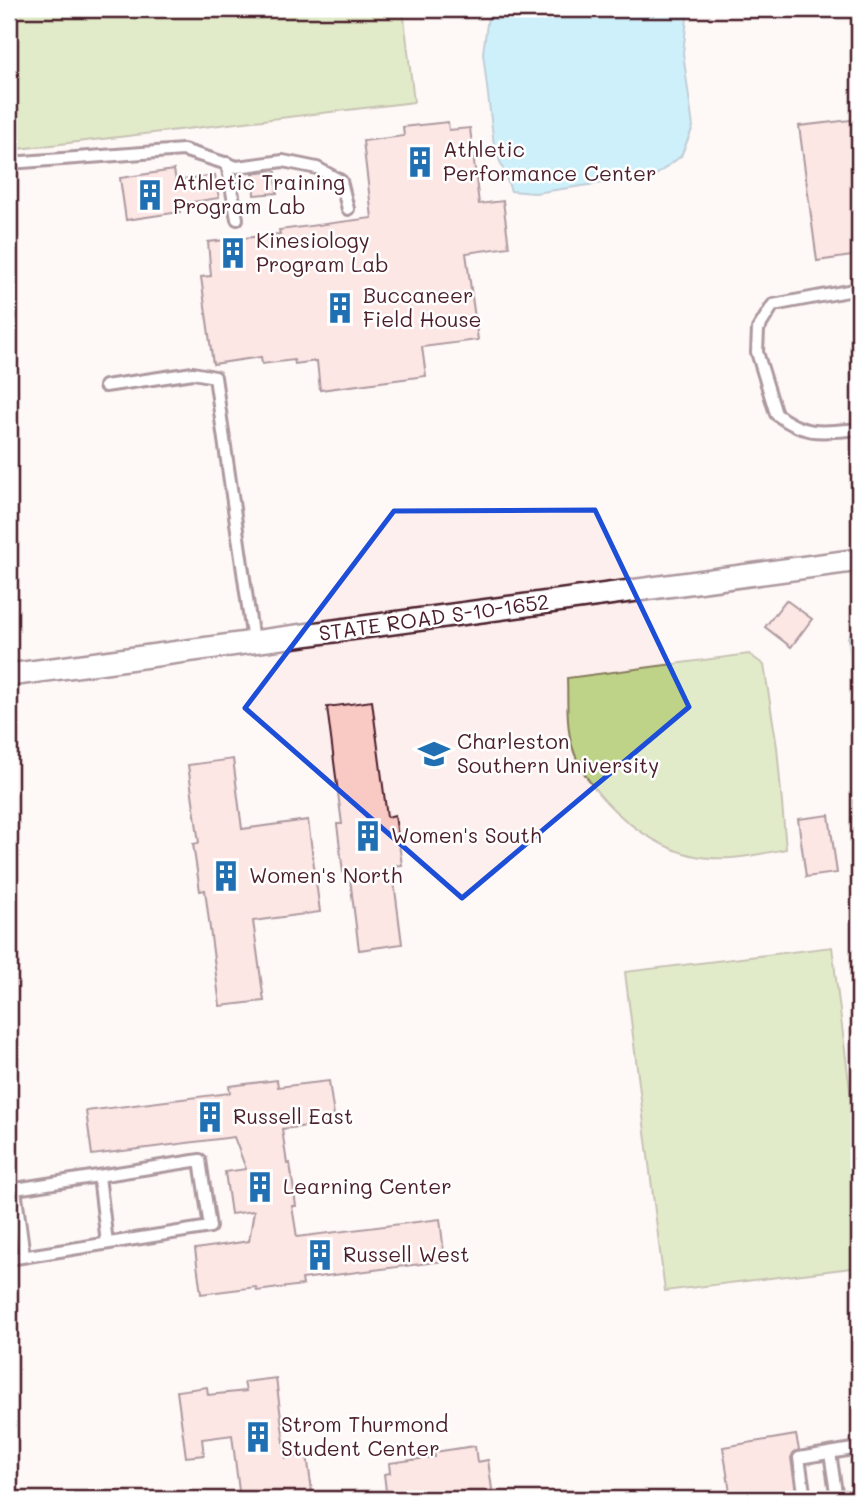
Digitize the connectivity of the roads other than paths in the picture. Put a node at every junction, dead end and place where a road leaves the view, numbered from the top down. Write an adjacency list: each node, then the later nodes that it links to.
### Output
1 (9, 163): 2 (lane)
2 (227, 163): 3 (lane); 4 (lane)
3 (348, 209)
4 (237, 219)
5 (859, 289): 7 (lane)
6 (105, 386): 9 (lane)
7 (859, 429)
8 (859, 560): 9 (street, STATE ROAD S-10-1652)
9 (253, 641): 10 (street, STATE ROAD S-10-1652)
10 (9, 675)
11 (99, 1176): 12 (lane); 13 (lane); 13 (lane)
12 (12, 1190): 14 (lane)
13 (107, 1243): 14 (lane)
14 (24, 1256): 15 (lane)
15 (9, 1259)
16 (859, 1448): 17 (lane)
17 (830, 1453): 18 (lane); 19 (lane)
18 (805, 1499)
19 (837, 1499)

